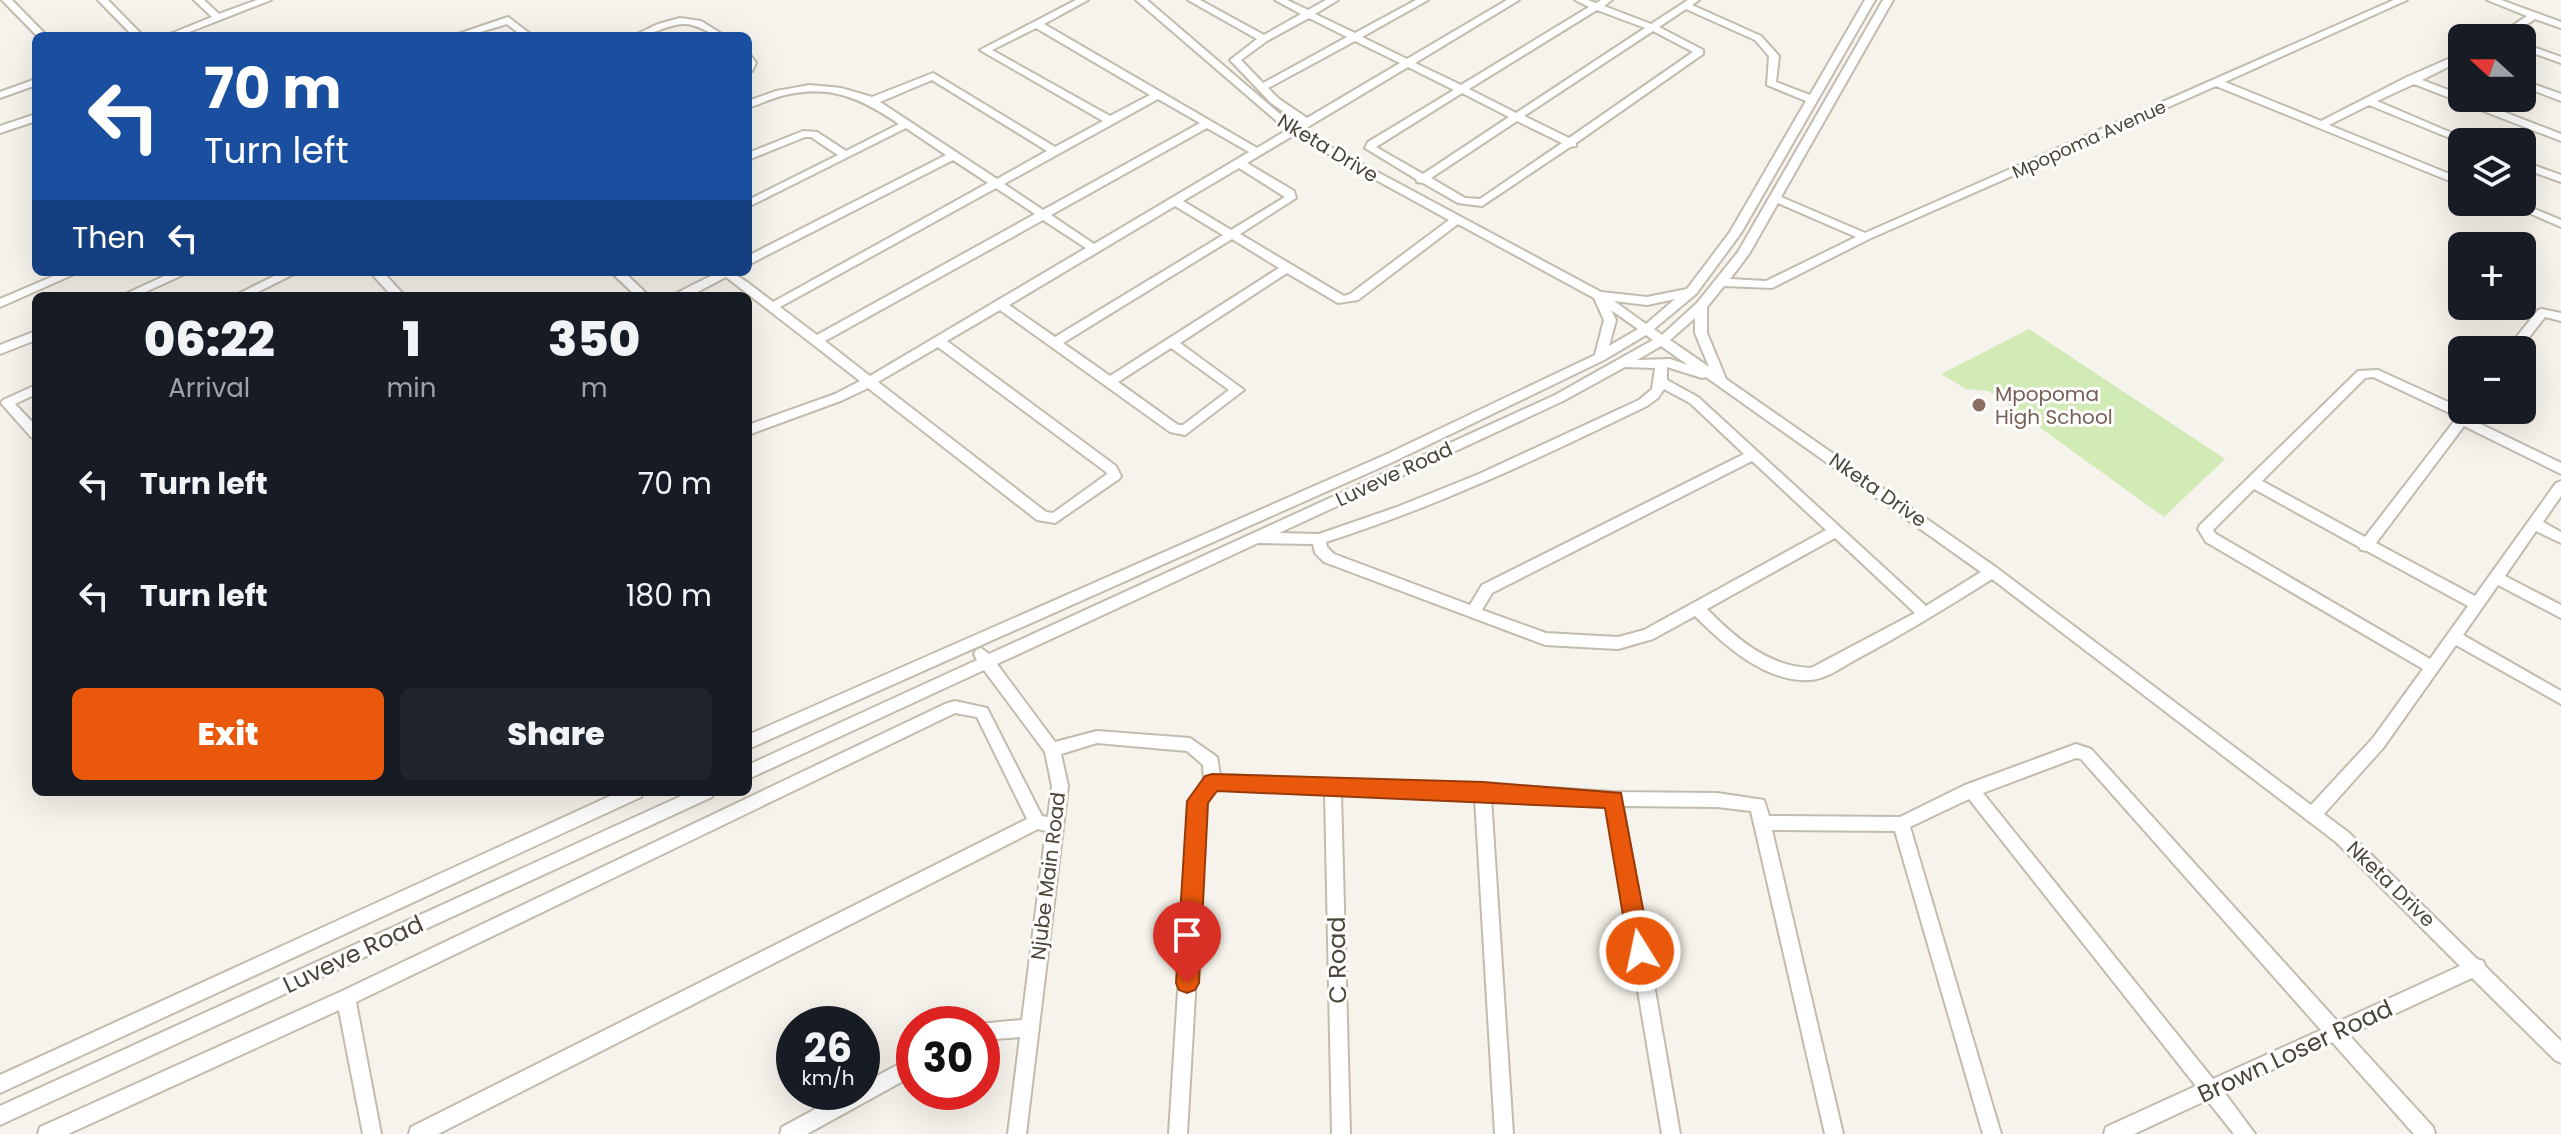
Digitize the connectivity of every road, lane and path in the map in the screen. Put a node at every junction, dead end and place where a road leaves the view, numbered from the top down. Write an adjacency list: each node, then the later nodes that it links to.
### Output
1 (7, 0): 27 (street)
2 (103, 0): 28 (street)
3 (199, 0): 22 (street)
4 (266, 0): 22 (street)
5 (1083, 0): 23 (street)
6 (1141, 0): 61 (street, Nketa Drive)
7 (1193, 0): 35 (street)
8 (1280, 0): 20 (street)
9 (1333, 0): 20 (street)
10 (1423, 0): 34 (street)
11 (1514, 0): 38 (street)
12 (1580, 0): 19 (street)
13 (1607, 0): 19 (street)
14 (1870, 0): 49 (street, Luveve Road)
15 (1888, 0): 76 (street, Luveve Road)
16 (2402, 0): 41 (street, Mpopoma Avenue)
17 (2492, 0): 21 (street)
18 (1690, 3): 26 (street); 49 (street)
19 (1596, 7): 26 (street); 45 (street)
20 (1310, 14): 34 (street); 35 (street)
21 (2533, 16): 24 (street); 25 (street)
22 (217, 17): 29 (street)
23 (1037, 24): 46 (street); 55 (street)
24 (2521, 24)
25 (2561, 25)
26 (1650, 30): 53 (street); 64 (street)
27 (38, 32)
28 (134, 32)
29 (180, 32)
30 (470, 32): 31 (street)
31 (523, 32)
32 (648, 32): 33 (street)
33 (715, 32)
34 (1358, 37): 38 (street); 43 (street)
35 (1264, 39): 43 (street)
36 (2536, 51): 37 (street)
37 (2561, 60)
38 (1407, 63): 45 (street); 56 (street)
39 (2448, 64): 40 (street)
40 (2411, 79): 51 (street); 63 (street)
41 (2216, 82): 59 (street); 84 (street, Mpopoma Avenue)
42 (32, 83): 47 (street)
43 (1262, 87): 56 (street)
44 (2536, 88): 48 (street)
45 (1461, 90): 53 (street); 74 (street)
46 (1159, 94): 55 (street); 58 (street)
47 (0, 95)
48 (2561, 98)
49 (1812, 100): 96 (street, Luveve Road)
50 (872, 101): 52 (street); 57 (street); 65 (street)
51 (2367, 101): 59 (street); 62 (street)
52 (752, 104)
53 (1515, 117): 64 (street); 74 (street)
54 (32, 118): 60 (street)
55 (1111, 121): 65 (street)
56 (1307, 123): 61 (street)
57 (907, 124): 68 (street); 69 (street)
58 (1206, 124): 66 (street); 80 (street)
59 (2321, 125): 72 (street)
60 (0, 130)
61 (1294, 131): 66 (street); 81 (street, Nketa Drive)
62 (2448, 134)
63 (2561, 138)
64 (1572, 144): 74 (street)
65 (1056, 152): 75 (street)
66 (1256, 152): 70 (street)
67 (752, 155): 68 (street)
68 (845, 155): 78 (street)
69 (954, 155): 75 (street); 86 (street)
70 (1239, 163): 77 (street); 83 (street)
71 (2536, 169): 73 (street)
72 (2448, 177)
73 (2561, 179)
74 (1421, 180)
75 (998, 183): 80 (street); 106 (street)
76 (1775, 198): 84 (street); 94 (street, Luveve Road)
77 (1175, 201): 83 (street); 85 (street)
78 (752, 202)
79 (2536, 213): 82 (street)
80 (1044, 214): 85 (street); 112 (street)
81 (1456, 220): 87 (street); 102 (street, Nketa Drive)
82 (2561, 224)
83 (1231, 236): 87 (street); 114 (street)
84 (1865, 237): 94 (street, Mpopoma Avenue)
85 (1093, 248): 104 (street)
86 (752, 259)
87 (1285, 269): 115 (street)
88 (64, 276): 103 (street)
89 (174, 276): 97 (street)
90 (284, 276): 95 (street)
91 (621, 276): 100 (street)
92 (719, 276): 101 (street)
93 (732, 276): 106 (street)
94 (1721, 282): 105 (street, Luveve Road)
95 (265, 285): 98 (street); 99 (street)
96 (1692, 291): 102 (street); 108 (street, Luveve Road)
97 (136, 292)
98 (249, 292)
99 (272, 292)
100 (639, 292)
101 (689, 292)
102 (1597, 295): 108 (street, Nketa Drive); 117 (street)
103 (0, 303)
104 (1000, 304): 113 (street); 114 (street)
105 (1701, 306): 111 (street, Luveve Road); 122 (street)
106 (772, 307): 112 (street)
107 (2561, 317): 109 (street)
108 (1647, 329): 111 (street, Nketa Drive); 117 (street, Luveve Road)
109 (2523, 336)
110 (32, 337): 116 (street)
111 (1663, 340): 119 (street, Luveve Road); 122 (street, Nketa Drive)
112 (816, 341): 120 (street)
113 (938, 341): 120 (street); 120 (street)
114 (1055, 343): 121 (street)
115 (1172, 343): 121 (street); 121 (street)
116 (0, 350)
117 (1600, 357): 149 (street, Luveve Road)
118 (1661, 363): 119 (street); 122 (street); 123 (street)
119 (1625, 364): 137 (street, Luveve Road)
120 (869, 382): 129 (street)
121 (1110, 382)
122 (1721, 382): 141 (street, Nketa Drive)
123 (1662, 383): 131 (street); 139 (street)
124 (32, 391): 125 (street)
125 (4, 402): 130 (street)
126 (2448, 408): 133 (street)
127 (2456, 424): 140 (street)
128 (2479, 424): 132 (street)
129 (752, 429)
130 (32, 430)
131 (1754, 455): 136 (street); 146 (street)
132 (2561, 469)
133 (2254, 483): 140 (street); 151 (street)
134 (2561, 486): 135 (street)
135 (2534, 524): 138 (street); 142 (street)
136 (1836, 531): 144 (street); 147 (street)
137 (1257, 538): 139 (street); 150 (street, Luveve Road)
138 (2561, 538)
139 (1319, 539): 146 (street)
140 (2366, 546): 143 (street)
141 (1992, 572): 147 (street); 163 (street, Nketa Drive)
142 (2495, 577): 143 (street); 145 (street)
143 (2477, 604): 148 (street)
144 (1697, 608): 146 (street); 147 (street)
145 (2561, 612)
146 (1473, 613)
147 (1926, 614)
148 (2453, 637): 151 (street); 152 (street)
149 (973, 643): 150 (street, Njube Main Road); 153 (street, Luveve Road)
150 (986, 662): 154 (street, Njube Main Road); 155 (street, Luveve Road)
151 (2432, 667): 163 (street)
152 (2561, 698)
153 (752, 740)
154 (1052, 750): 156 (street); 167 (street, Njube Main Road)
155 (752, 770)
156 (1212, 782): 157 (street); 183 (street)
157 (1333, 787): 159 (street); 184 (street, C Road)
158 (1971, 790): 166 (street); 172 (street); 176 (street)
159 (1483, 791): 162 (street); 185 (street)
160 (626, 796): 175 (street, Luveve Road)
161 (697, 796): 177 (street, Luveve Road)
162 (1614, 799): 165 (street); 186 (street)
163 (2314, 813): 168 (street, Nketa Drive)
164 (1037, 822): 167 (street); 169 (street); 180 (street)
165 (1763, 823): 166 (street); 187 (street)
166 (1901, 824): 188 (street)
167 (1056, 826): 170 (street, Njube Main Road)
168 (2477, 967): 172 (street, Brown Loser Road); 173 (street, Nketa Drive)
169 (346, 998): 178 (street); 179 (street)
170 (1029, 1028): 171 (street); 182 (street, Njube Main Road)
171 (1000, 1030)
172 (2336, 1032): 176 (street, Brown Loser Road); 191 (street)
173 (2561, 1054)
174 (896, 1075): 181 (street)
175 (0, 1084)
176 (2213, 1090): 189 (street, Brown Loser Road); 190 (street)
177 (0, 1116)
178 (47, 1134)
179 (372, 1134)
180 (418, 1134)
181 (789, 1134)
182 (1017, 1134)
183 (1178, 1134)
184 (1341, 1134)
185 (1504, 1134)
186 (1671, 1134)
187 (1834, 1134)
188 (1992, 1134)
189 (2113, 1134)
190 (2246, 1134)
191 (2426, 1134)

